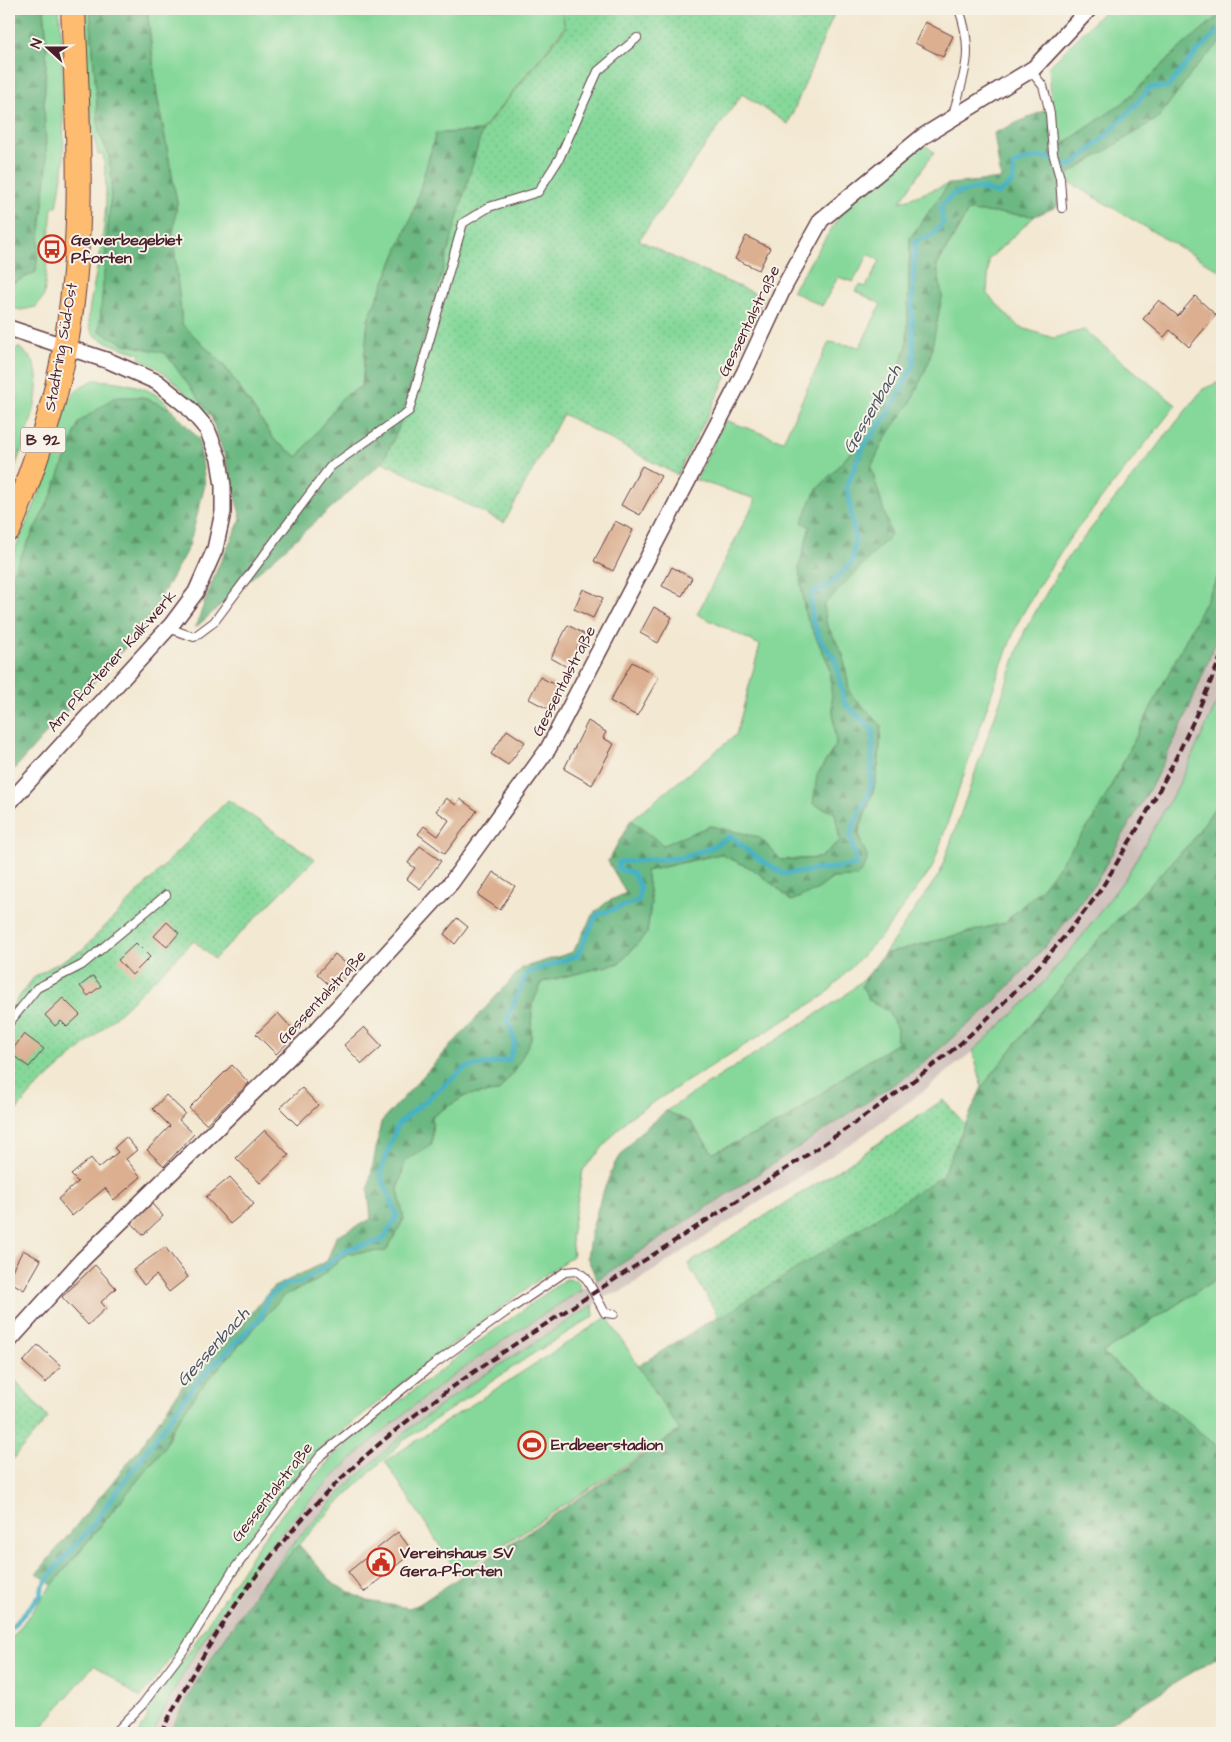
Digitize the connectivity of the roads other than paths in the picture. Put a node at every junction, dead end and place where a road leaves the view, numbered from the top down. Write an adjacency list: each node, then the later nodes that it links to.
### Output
1 (73, 9): 9 (main road, Stadtring Süd-Ost / B 92)
2 (959, 9): 6 (lane)
3 (1089, 9): 5 (street, Gessentalstraße)
4 (637, 38): 11 (lane)
5 (1030, 70): 6 (street, Gessentalstraße); 7 (lane)
6 (951, 120): 16 (street, Gessentalstraße)
7 (1062, 208)
8 (9, 328): 9 (street, Am Pfortener Kalkwerk)
9 (65, 346): 10 (main road, Stadtring Süd-Ost / B 92); 11 (street, Am Pfortener Kalkwerk)
10 (9, 529)
11 (168, 628): 12 (street, Am Pfortener Kalkwerk)
12 (9, 803)
13 (166, 895): 14 (lane)
14 (9, 1023)
15 (614, 1314): 17 (lane, Gessentalstraße)
16 (9, 1341)
17 (115, 1733)

